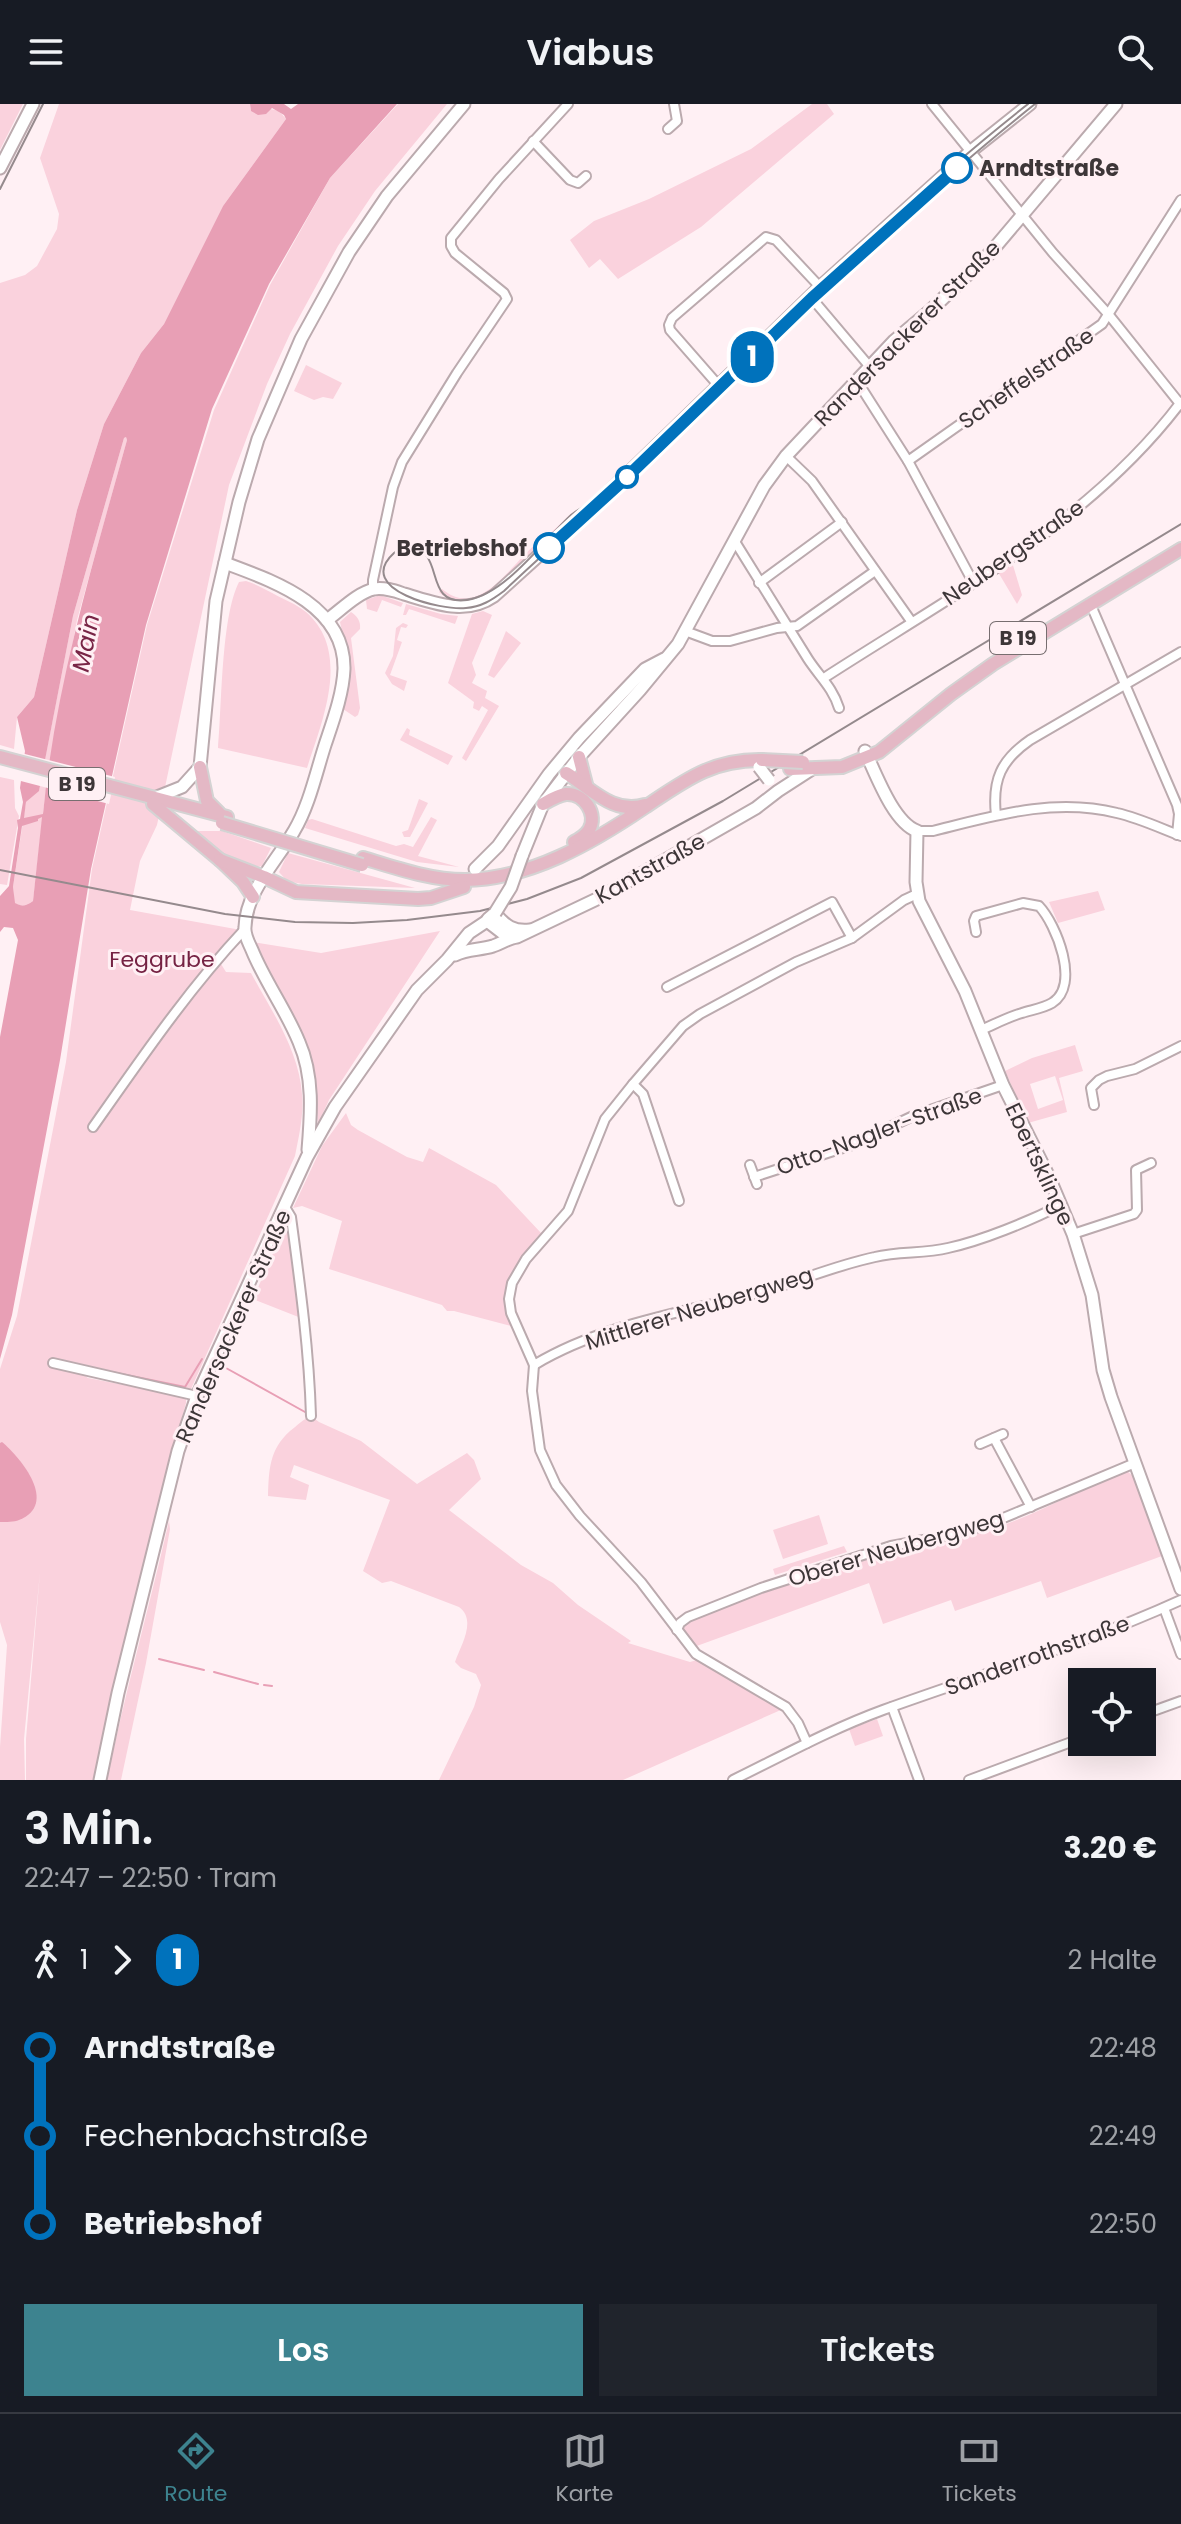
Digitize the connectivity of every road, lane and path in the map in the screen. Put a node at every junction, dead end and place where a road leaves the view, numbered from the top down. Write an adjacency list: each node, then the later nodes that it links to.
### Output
1 (33, 104): 11 (main road)
2 (464, 104): 27 (main road)
3 (568, 104): 9 (street)
4 (674, 104): 8 (street)
5 (932, 104): 10 (street)
6 (1030, 104): 10 (main road)
7 (1116, 104): 14 (main road, Randersackerer Straße)
8 (668, 129)
9 (533, 141): 12 (street); 31 (street)
10 (971, 151): 14 (street); 15 (main road)
11 (0, 168)
12 (586, 176)
13 (1181, 200): 16 (street, Scheffelstraße)
14 (1023, 215): 16 (street); 17 (main road, Randersackerer Straße)
15 (815, 291): 17 (street); 19 (main road); 19 (street)
16 (1109, 315): 20 (street); 22 (street, Scheffelstraße)
17 (870, 367): 18 (main road, Randersackerer Straße)
18 (857, 381): 21 (main road, Randersackerer Straße); 22 (street)
19 (719, 386): 31 (main road)
20 (1180, 404): 29 (street, Neubergstraße)
21 (786, 456): 23 (street); 24 (main road, Randersackerer Straße)
22 (908, 461): 29 (street)
23 (842, 522): 28 (street); 30 (street)
24 (734, 540): 30 (street); 36 (main road, Randersackerer Straße)
25 (1181, 540): 42 (main road, B 19)
26 (1181, 549): 32 (main road, B 19)
27 (225, 563): 33 (main road); 48 (main road)
28 (875, 571): 34 (street); 35 (street)
29 (973, 582): 34 (street, Neubergstraße)
30 (759, 583): 35 (street)
31 (373, 589): 33 (main road)
32 (1090, 603): 40 (street); 42 (main road, B 19)
33 (327, 620): 62 (main road)
34 (911, 621): 39 (street, Neubergstraße)
35 (787, 627): 36 (street); 39 (street)
36 (685, 631): 38 (main road, Randersackerer Straße)
37 (1181, 652): 40 (street)
38 (669, 657): 44 (main road, Randersackerer Straße); 61 (main road, Randersackerer Straße)
39 (824, 678): 41 (street)
40 (1125, 684): 56 (street); 58 (street)
41 (839, 708)
42 (866, 754): 47 (main road, B 19); 57 (main road)
43 (0, 757): 51 (main road, B 19)
44 (579, 757): 49 (main road, Randersackerer Straße); 50 (main road)
45 (0, 765): 51 (main road, B 19)
46 (759, 765): 47 (main road, B 19, bridge); 47 (main road, B 19); 52 (main road, B 19); 53 (main road, bridge); 64 (main road, B 19)
47 (807, 766): 53 (main road, Kantstraße)
48 (200, 767): 51 (main road); 55 (main road)
49 (566, 773): 50 (main road); 54 (main road, Randersackerer Straße)
50 (586, 784): 52 (main road)
51 (155, 800): 55 (main road, B 19); 59 (main road); 60 (main road, B 19, bridge)
52 (652, 803): 63 (main road, B 19)
53 (763, 803): 68 (main road, Kantstraße)
54 (543, 804): 61 (main road); 67 (main road, Randersackerer Straße, bridge)
55 (222, 815): 60 (main road, B 19)
56 (996, 815): 57 (street); 58 (street)
57 (917, 831): 65 (main road, Ebertsklinge)
58 (1179, 836)
59 (220, 860): 62 (main road); 66 (main road)
60 (363, 862): 63 (main road, B 19); 64 (main road, B 19)
61 (472, 872): 63 (main road)
62 (264, 877): 64 (main road); 66 (main road)
63 (449, 879)
64 (464, 887)
65 (917, 894): 72 (street); 75 (main road, Ebertsklinge)
66 (253, 897): 70 (main road)
67 (491, 917): 68 (main road); 71 (main road); 73 (main road, Randersackerer Straße)
68 (534, 929): 71 (main road, Kantstraße)
69 (976, 932): 75 (street)
70 (245, 933): 80 (street); 81 (main road)
71 (509, 938): 73 (main road, Kantstraße)
72 (852, 938): 74 (street); 77 (street)
73 (451, 957): 81 (main road, Randersackerer Straße)
74 (667, 987)
75 (981, 1030): 78 (main road, Ebertsklinge)
76 (1181, 1046): 79 (street)
77 (633, 1084): 84 (street); 89 (street)
78 (1003, 1085): 83 (street, Otto-Nagler-Straße); 85 (main road, Ebertsklinge)
79 (1094, 1105)
80 (93, 1127)
81 (307, 1157): 86 (main road, Randersackerer Straße)
82 (1151, 1163): 87 (street)
83 (750, 1165)
84 (679, 1201)
85 (1061, 1205): 87 (main road, Ebertsklinge); 89 (street, Mittlerer Neubergweg)
86 (285, 1207): 90 (main road, Randersackerer Straße); 91 (street)
87 (1073, 1234): 93 (main road, Ebertsklinge)
88 (53, 1363): 90 (street)
89 (534, 1365): 98 (street)
90 (197, 1396): 105 (main road, Randersackerer Straße)
91 (311, 1416)
92 (980, 1444): 94 (street, Oberer Neubergweg)
93 (1135, 1463): 94 (street, Oberer Neubergweg); 95 (main road, Ebertsklinge)
94 (1031, 1507): 98 (street, Oberer Neubergweg)
95 (1181, 1589)
96 (1181, 1600): 97 (street, Sanderrothstraße)
97 (1164, 1608): 99 (street); 101 (street, Sanderrothstraße)
98 (677, 1630): 103 (street)
99 (1181, 1654)
100 (1181, 1701): 102 (street)
101 (892, 1707): 103 (street, Sanderrothstraße); 107 (street)
102 (1156, 1710)
103 (807, 1743): 106 (street, Sanderrothstraße)
104 (1068, 1743): 108 (street)
105 (100, 1780)
106 (733, 1780)
107 (919, 1780)
108 (969, 1780)

